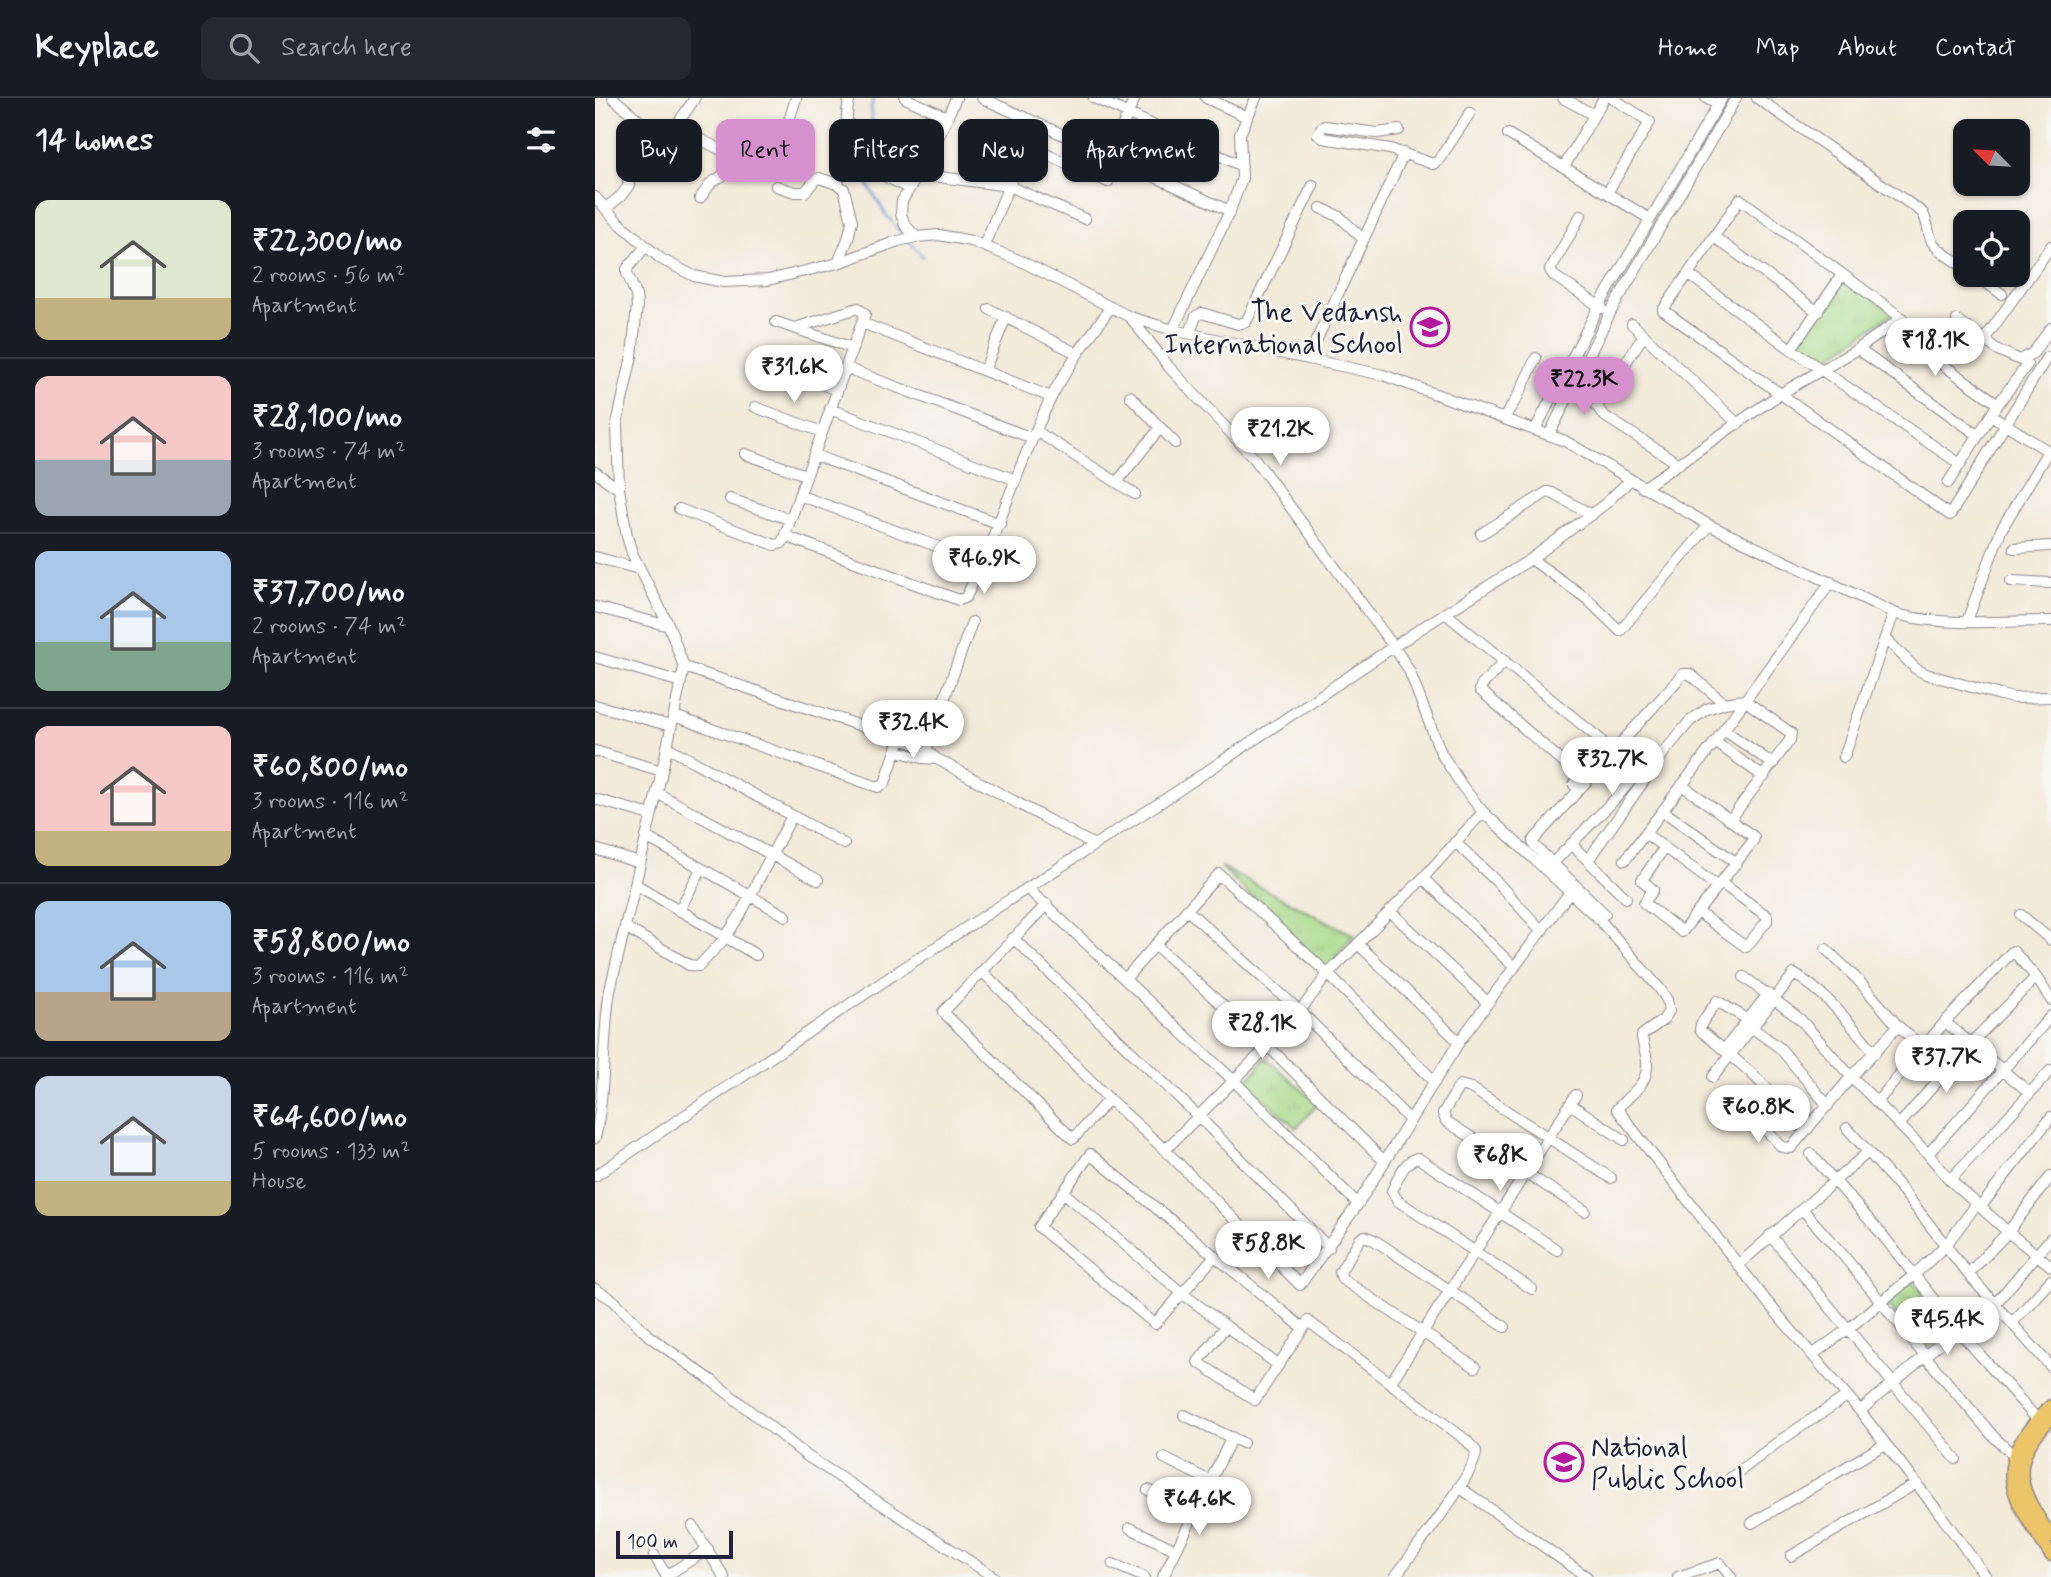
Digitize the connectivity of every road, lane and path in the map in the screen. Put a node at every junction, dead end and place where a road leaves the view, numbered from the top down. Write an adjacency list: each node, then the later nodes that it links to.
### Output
1 (613, 98): 24 (street)
2 (695, 98): 25 (street)
3 (796, 98): 26 (street)
4 (850, 98): 42 (street)
5 (905, 98): 22 (street)
6 (956, 98): 22 (street)
7 (982, 98): 27 (street)
8 (1094, 98): 20 (street)
9 (1135, 98): 20 (street)
10 (1206, 98): 23 (street)
11 (1256, 98): 23 (street)
12 (1563, 98): 21 (street)
13 (1604, 98): 21 (street)
14 (1612, 98): 47 (street)
15 (1706, 98): 18 (street)
16 (1736, 98): 72 (street)
17 (1757, 98): 62 (street)
18 (1720, 102): 55 (street)
19 (1470, 113): 32 (street)
20 (1128, 114): 28 (street); 34 (street)
21 (1594, 116): 35 (street)
22 (947, 117): 29 (street)
23 (1247, 117): 34 (street)
24 (638, 119)
25 (681, 119)
26 (790, 119)
27 (1029, 119)
28 (1126, 119)
29 (944, 124)
30 (1399, 130): 32 (street)
31 (1507, 134): 35 (street)
32 (1404, 153): 58 (street)
33 (1062, 161): 45 (street)
34 (1243, 166): 52 (street)
35 (1564, 167): 47 (street)
36 (944, 178): 45 (street)
37 (716, 180): 49 (street)
38 (628, 182): 50 (street)
39 (896, 182): 46 (street)
40 (912, 182): 46 (street)
41 (1166, 182): 52 (street)
42 (837, 184): 44 (street); 63 (street)
43 (1313, 185): 83 (street)
44 (776, 186)
45 (1009, 186): 54 (street); 60 (street)
46 (908, 188): 56 (street)
47 (1607, 193): 55 (street)
48 (595, 197): 50 (street)
49 (700, 198)
50 (606, 208): 59 (street)
51 (1321, 208): 58 (street)
52 (1230, 211): 82 (street)
53 (1581, 215): 68 (street)
54 (1085, 219)
55 (1650, 219): 68 (street)
56 (913, 237): 60 (street); 63 (street)
57 (1714, 237): 64 (street); 65 (street); 71 (street)
58 (1363, 239): 91 (street)
59 (646, 246): 63 (street); 127 (street)
60 (984, 246): 69 (street)
61 (2051, 246): 85 (street)
62 (1953, 259)
63 (838, 263)
64 (1688, 274): 87 (street); 99 (street)
65 (1842, 275): 71 (street); 79 (street)
66 (1992, 287): 67 (street)
67 (2002, 294)
68 (1599, 306): 72 (street); 110 (street)
69 (1110, 308): 74 (street); 89 (street)
70 (989, 309): 73 (street)
71 (1818, 312): 87 (street)
72 (1609, 313): 113 (street)
73 (1006, 317): 89 (street); 96 (street)
74 (1130, 317): 82 (street); 155 (street)
75 (1957, 320): 85 (street)
76 (776, 322): 80 (street)
77 (862, 323): 80 (street); 86 (street); 96 (street)
78 (1632, 324): 84 (street)
79 (1890, 327): 88 (street); 102 (street)
80 (795, 328): 86 (street)
81 (2051, 328): 85 (street)
82 (1173, 330): 83 (street)
83 (1190, 334): 91 (street)
84 (1644, 335): 107 (street); 118 (street)
85 (1984, 340)
86 (853, 348): 95 (street)
87 (1791, 349): 97 (street)
88 (1858, 349): 97 (street); 114 (street)
89 (1078, 354): 101 (street)
90 (2047, 357): 108 (street)
91 (1308, 358): 106 (street)
92 (1536, 358): 106 (street)
93 (768, 364): 98 (street)
94 (2027, 365): 102 (street)
95 (846, 368): 98 (street); 112 (street)
96 (985, 369): 101 (street)
97 (1824, 370): 99 (street); 119 (street)
98 (837, 390): 104 (street)
99 (1780, 394): 107 (street); 108 (street)
100 (1130, 396): 109 (street)
101 (1051, 397): 112 (street)
102 (1998, 404): 105 (street)
103 (755, 407): 111 (street)
104 (830, 409): 111 (street); 122 (street)
105 (1991, 415): 108 (street); 114 (street)
106 (1504, 418): 110 (street)
107 (1738, 424): 118 (street)
108 (2007, 425): 150 (street)
109 (1160, 428): 115 (street); 124 (street)
110 (1535, 430): 113 (street)
111 (822, 432): 117 (street)
112 (1034, 434): 122 (street); 124 (street)
113 (1549, 435): 123 (street)
114 (1978, 435): 119 (street)
115 (1175, 443)
116 (745, 454): 121 (street)
117 (814, 455): 121 (street); 134 (street)
118 (1679, 464): 126 (street)
119 (1960, 464): 125 (street)
120 (595, 472): 127 (street)
121 (806, 475): 129 (street)
122 (1016, 480): 134 (street)
123 (1630, 480): 126 (street); 132 (street)
124 (1117, 482): 128 (street)
125 (1948, 483)
126 (1643, 488): 135 (street)
127 (619, 489): 143 (street)
128 (1135, 494)
129 (799, 495): 133 (street); 142 (street)
130 (730, 499): 133 (street)
131 (679, 509): 137 (street)
132 (1592, 515): 136 (street); 141 (street)
133 (789, 519): 137 (street)
134 (1000, 524): 142 (street)
135 (1709, 525): 141 (street); 145 (street)
136 (1481, 534)
137 (785, 536): 142 (street)
138 (2051, 547): 139 (street)
139 (2014, 548)
140 (595, 557): 143 (street)
141 (1531, 559): 148 (street)
142 (982, 563)
143 (639, 569): 153 (street)
144 (2011, 580): 146 (street)
145 (1831, 582): 149 (street); 161 (street)
146 (2051, 583)
147 (595, 607): 153 (street)
148 (1445, 613): 155 (street); 157 (street)
149 (1893, 613): 150 (street); 154 (street)
150 (1967, 621): 151 (street)
151 (2051, 621)
152 (972, 622): 169 (street)
153 (669, 626): 158 (street)
154 (1885, 638): 160 (street); 173 (street)
155 (1394, 647): 183 (street); 193 (street)
156 (595, 657): 159 (street)
157 (1505, 661): 157 (street)
158 (684, 667): 159 (street); 166 (street)
159 (681, 682): 164 (street)
160 (2051, 697)
161 (1744, 700): 162 (street); 165 (street); 175 (street)
162 (1724, 703): 172 (street); 201 (street)
163 (595, 705): 164 (street)
164 (672, 721): 168 (street); 171 (street)
165 (1724, 730): 167 (street); 175 (street)
166 (900, 739): 169 (street); 171 (street)
167 (1715, 742): 177 (street); 178 (street)
168 (667, 747): 176 (street); 186 (street)
169 (926, 750): 174 (street)
170 (595, 751): 176 (street)
171 (897, 751): 174 (street)
172 (1665, 751): 181 (street); 182 (street)
173 (1844, 757)
174 (937, 759): 193 (street)
175 (1773, 764): 177 (street)
176 (662, 771): 179 (street)
177 (1764, 777): 187 (street)
178 (1682, 785): 184 (street); 187 (street)
179 (657, 793): 185 (street); 196 (street)
180 (595, 799): 185 (street)
181 (1614, 800): 182 (street); 192 (street)
182 (1624, 807): 197 (street)
183 (1483, 811): 190 (street); 201 (street)
184 (1663, 811): 188 (street); 200 (street)
185 (651, 816): 189 (street)
186 (792, 816): 191 (street); 196 (street)
187 (1730, 820): 200 (street)
188 (1646, 834): 194 (street); 198 (street)
189 (646, 837): 199 (street); 202 (street)
190 (1455, 842): 203 (street); 220 (street)
191 (844, 844)
192 (1571, 844): 197 (street); 201 (street)
193 (1094, 845): 207 (street)
194 (1664, 848): 206 (street); 215 (street)
195 (595, 849): 199 (street)
196 (772, 855): 204 (street); 209 (street)
197 (1588, 860): 210 (street)
198 (1625, 860)
199 (640, 863): 205 (street)
200 (1737, 863): 206 (street)
201 (1549, 867): 208 (street); 216 (street)
202 (701, 869): 209 (street); 213 (street)
203 (1423, 878): 214 (street); 228 (street)
204 (818, 880)
205 (635, 884): 213 (street); 219 (street)
206 (1720, 885): 215 (street); 215 (street)
207 (1027, 888): 211 (street); 277 (street)
208 (1570, 892): 220 (street); 296 (street)
209 (750, 896): 218 (street); 221 (street)
210 (1626, 898)
211 (1047, 904): 222 (street); 233 (street)
212 (1187, 910): 225 (street); 230 (street); 237 (street)
213 (679, 911): 221 (street)
214 (1391, 912): 224 (street); 236 (street)
215 (1699, 913)
216 (1605, 914)
217 (2021, 915): 223 (street)
218 (786, 916)
219 (625, 927): 221 (street); 267 (street)
220 (1542, 931): 228 (street)
221 (725, 938): 227 (street)
222 (1013, 939): 229 (street); 261 (street)
223 (2051, 940)
224 (1358, 944): 230 (street); 242 (street)
225 (1155, 945): 233 (street); 244 (street)
226 (1826, 950): 241 (street)
227 (755, 955)
228 (1514, 967): 236 (street)
229 (982, 971): 256 (street); 256 (street)
230 (1328, 974): 237 (street); 253 (street)
231 (1744, 977): 234 (street)
232 (2036, 977): 235 (street); 239 (street); 243 (street)
233 (1125, 979): 252 (street)
234 (1772, 996): 240 (street); 247 (street); 250 (street)
235 (2051, 1000)
236 (1488, 1003): 242 (street)
237 (1300, 1011): 244 (street); 262 (street)
238 (2051, 1016): 248 (street)
239 (1945, 1022): 243 (street); 245 (street)
240 (1749, 1023): 246 (street); 246 (street); 260 (street)
241 (1898, 1026): 245 (street); 247 (street)
242 (1459, 1042): 253 (street)
243 (1970, 1044): 248 (street); 264 (street)
244 (1268, 1046): 252 (street); 274 (street)
245 (1923, 1048): 257 (street)
246 (1727, 1053): 251 (street); 266 (street)
247 (1875, 1053): 250 (street)
248 (2002, 1070): 254 (street); 273 (street)
249 (2051, 1070): 254 (street)
250 (1852, 1076): 257 (street); 260 (street)
251 (1713, 1077)
252 (1234, 1081): 261 (street); 282 (street)
253 (1435, 1082): 262 (street)
254 (2030, 1093): 279 (street)
255 (1576, 1094): 258 (street)
256 (1109, 1099): 270 (street)
257 (1877, 1102): 264 (street)
258 (1570, 1104): 268 (street); 269 (street)
259 (1741, 1104): 266 (street)
260 (1828, 1106): 266 (street)
261 (1199, 1117): 270 (street); 291 (street)
262 (1410, 1120): 274 (street)
263 (2049, 1123): 283 (street)
264 (1899, 1125): 273 (street)
265 (1847, 1128): 271 (street)
266 (1808, 1129)
267 (595, 1138)
268 (1549, 1138): 275 (street); 275 (street); 278 (street)
269 (1624, 1140)
270 (1165, 1150): 291 (street)
271 (1867, 1153): 280 (street); 290 (street)
272 (1811, 1154): 280 (street)
273 (1928, 1154): 279 (street)
274 (1384, 1161): 282 (street)
275 (1527, 1173): 285 (street); 286 (street)
276 (2051, 1176): 287 (street)
277 (595, 1177)
278 (1611, 1178)
279 (1950, 1180): 283 (street)
280 (1835, 1181): 284 (street); 299 (street)
281 (1063, 1192): 295 (street); 304 (street); 304 (street)
282 (1358, 1204): 291 (street)
283 (1976, 1205): 287 (street); 290 (street)
284 (1802, 1209): 288 (street); 305 (street)
285 (1585, 1211)
286 (1501, 1212): 292 (street); 293 (street); 293 (street)
287 (2008, 1232): 294 (street); 298 (street)
288 (1770, 1236): 296 (street); 311 (street)
289 (2051, 1238): 294 (street)
290 (1946, 1244): 298 (street); 299 (street)
291 (1329, 1248)
292 (1557, 1250)
293 (1476, 1252): 302 (street); 303 (street)
294 (2038, 1255): 297 (street); 306 (street)
295 (1214, 1257): 304 (street); 310 (street)
296 (1738, 1265): 314 (street)
297 (2051, 1266)
298 (1968, 1274): 306 (street)
299 (1914, 1275): 305 (street); 312 (street)
300 (2051, 1280): 307 (street)
301 (595, 1289): 351 (street)
302 (1532, 1289)
303 (1449, 1291): 309 (street); 313 (street); 313 (street)
304 (1183, 1294): 308 (street)
305 (1882, 1301): 311 (street); 315 (street)
306 (1994, 1303): 307 (street); 312 (street)
307 (2012, 1323): 318 (street)
308 (1226, 1326): 316 (street); 316 (street)
309 (1505, 1327)
310 (1303, 1328): 316 (street); 319 (street)
311 (1848, 1329): 314 (street); 320 (street)
312 (1957, 1329): 315 (street); 326 (street)
313 (1423, 1332): 317 (street); 319 (street)
314 (1812, 1355): 321 (street)
315 (1925, 1356): 320 (street); 330 (street)
316 (1278, 1365)
317 (1475, 1367)
318 (2051, 1367)
319 (1391, 1382): 336 (street)
320 (1893, 1383): 323 (street); 332 (street)
321 (1847, 1396): 323 (street); 333 (street)
322 (2051, 1406): 326 (main road)
323 (1860, 1411): 329 (street)
324 (1184, 1415): 327 (street)
325 (2051, 1418): 342 (main road)
326 (2037, 1419): 330 (main road)
327 (1232, 1437): 328 (street); 334 (street)
328 (1243, 1443)
329 (1885, 1444): 335 (street); 339 (street)
330 (2014, 1456): 346 (main road)
331 (1164, 1458): 334 (street)
332 (1956, 1459)
333 (1728, 1480)
334 (1210, 1481): 338 (street)
335 (1917, 1483): 347 (street); 358 (street)
336 (1459, 1487): 354 (street); 355 (street)
337 (1149, 1490): 338 (street)
338 (1195, 1512): 344 (street)
339 (1752, 1523)
340 (693, 1526): 343 (street)
341 (1130, 1528): 344 (street)
342 (2051, 1537)
343 (708, 1549): 349 (street); 350 (street)
344 (1176, 1550): 353 (street)
345 (654, 1555): 349 (street)
346 (2051, 1555)
347 (1791, 1556)
348 (1113, 1564): 352 (street)
349 (666, 1576)
350 (724, 1577)
351 (994, 1577)
352 (1144, 1577)
353 (1163, 1577)
354 (1395, 1577)
355 (1587, 1577)
356 (1678, 1577): 357 (street)
357 (1731, 1577)
358 (1986, 1577)

